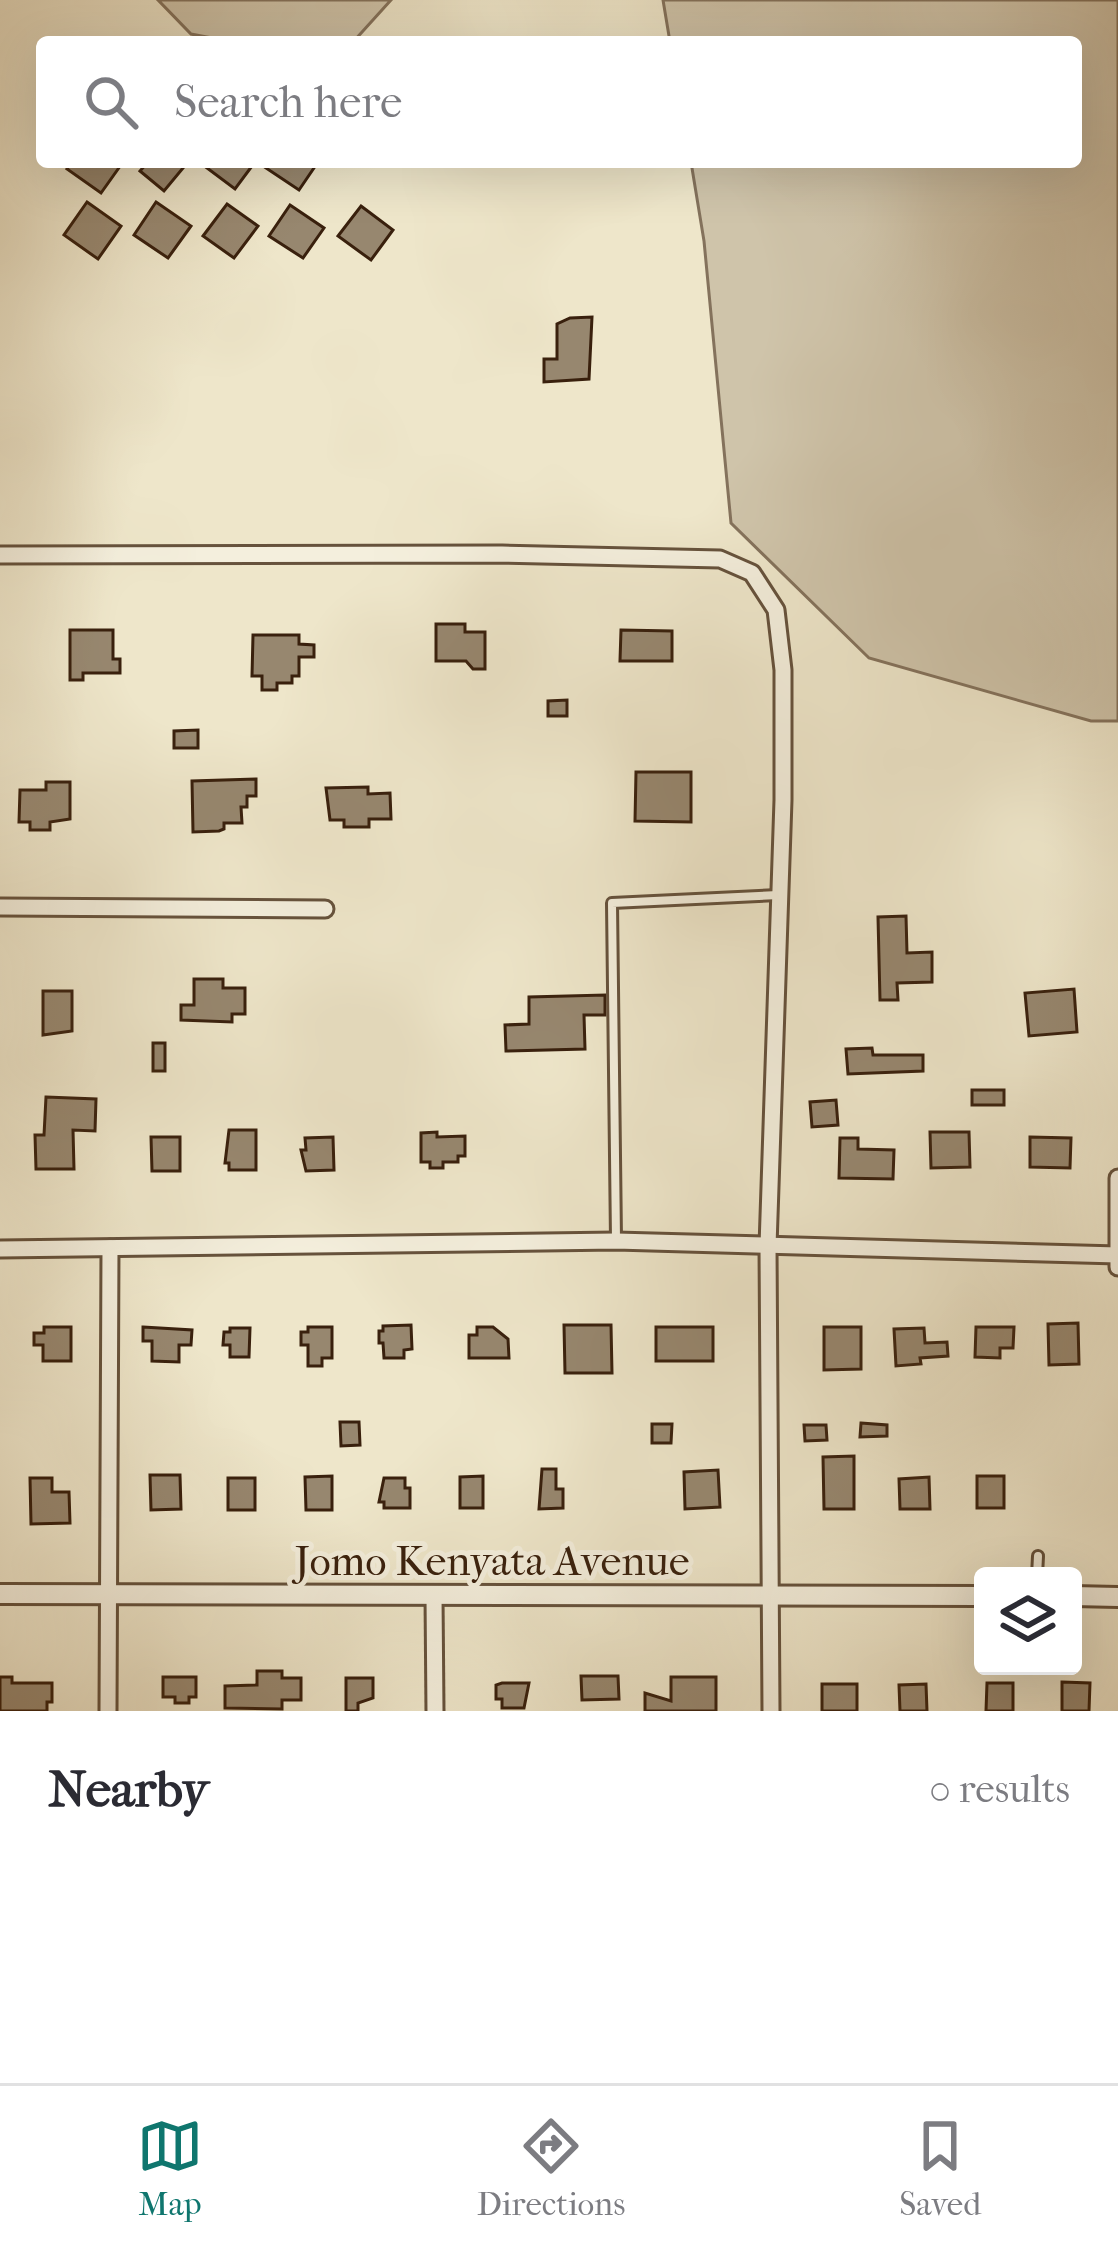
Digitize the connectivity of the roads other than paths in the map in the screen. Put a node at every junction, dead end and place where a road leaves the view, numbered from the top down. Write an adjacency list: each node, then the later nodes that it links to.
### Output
1 (0, 555): 2 (street)
2 (778, 895): 6 (lane); 7 (street)
3 (0, 907): 4 (street)
4 (325, 909)
5 (1118, 1178): 10 (street)
6 (616, 1241): 7 (street); 8 (street)
7 (768, 1246): 10 (street); 20 (street)
8 (110, 1248): 9 (street); 15 (street)
9 (0, 1249)
10 (1118, 1256): 11 (street)
11 (1118, 1268)
12 (1038, 1556): 13 (lane)
13 (1037, 1567)
14 (0, 1594): 15 (street, Jomo Kenyata Avenue)
15 (106, 1594): 18 (street, Jomo Kenyata Avenue); 21 (street)
16 (974, 1596): 20 (street, Jomo Kenyata Avenue)
17 (1082, 1596): 19 (street)
18 (434, 1597): 20 (street, Jomo Kenyata Avenue); 22 (street)
19 (1118, 1597)
20 (770, 1598): 23 (street)
21 (108, 1711)
22 (435, 1711)
23 (771, 1711)

